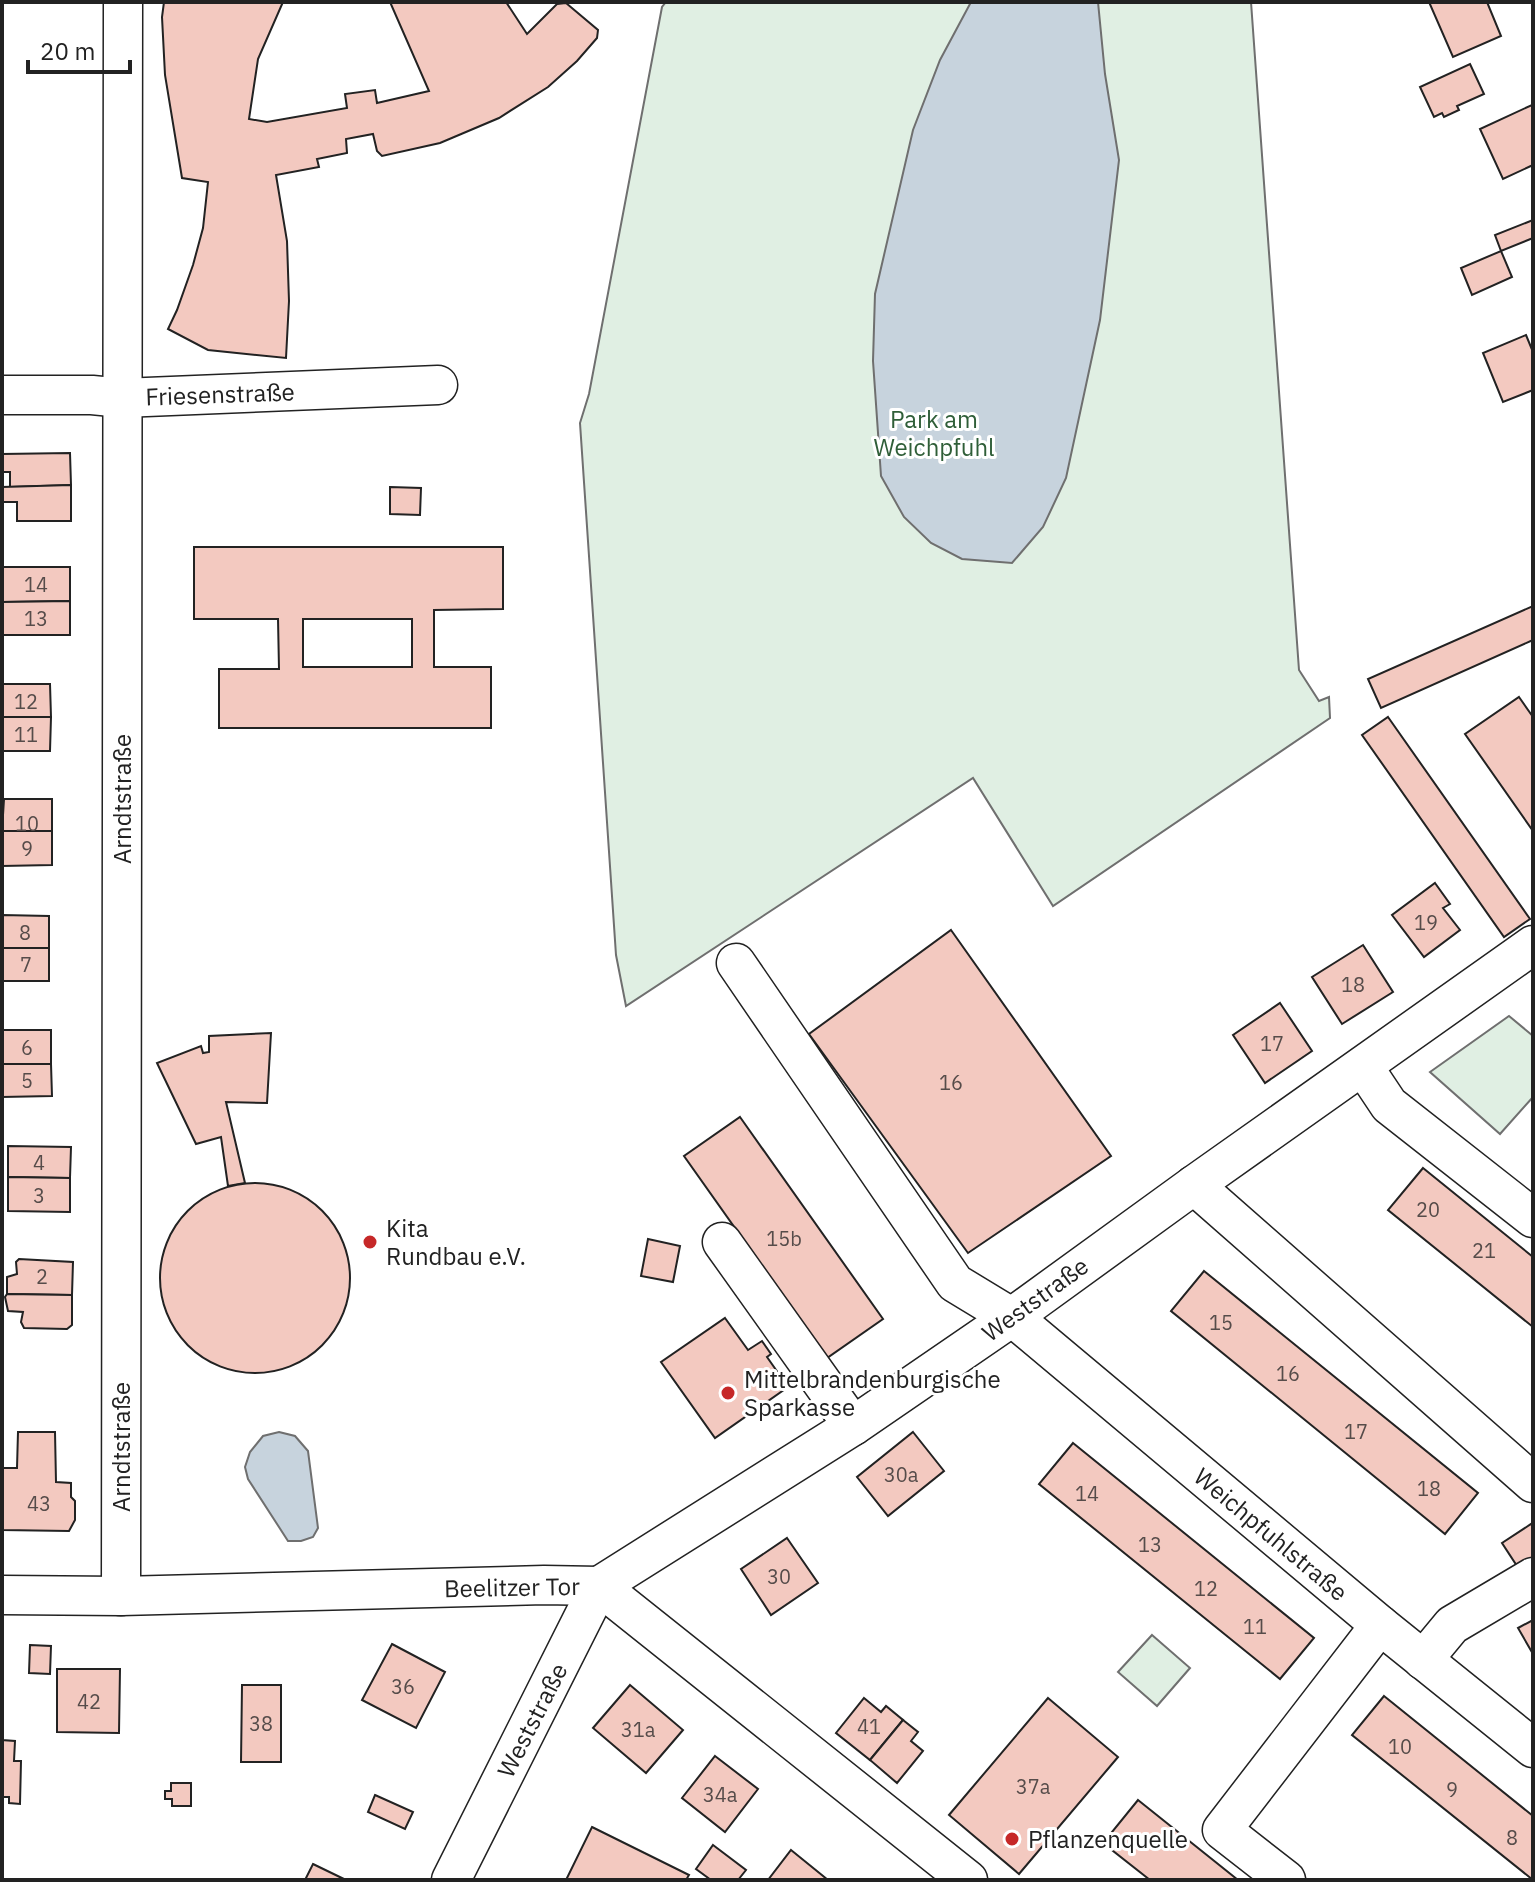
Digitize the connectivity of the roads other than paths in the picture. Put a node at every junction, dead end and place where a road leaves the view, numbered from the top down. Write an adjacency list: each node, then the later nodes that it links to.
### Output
1 (123, 2): 4 (street, Arndtstraße)
2 (438, 385): 4 (street, Friesenstraße)
3 (2, 395): 4 (street, Friesenstraße)
4 (122, 398): 17 (street, Arndtstraße)
5 (1533, 945): 7 (street, Weststraße)
6 (736, 963): 11 (street, Weichpfuhlstraße)
7 (1363, 1066): 8 (street, Weststraße); 9 (street)
8 (1194, 1185): 11 (street, Weststraße); 13 (street)
9 (1533, 1218)
10 (722, 1242): 12 (street)
11 (1012, 1317): 12 (street, Weststraße); 18 (street, Weichpfuhlstraße)
12 (853, 1426): 15 (street, Weststraße)
13 (1533, 1483)
14 (1533, 1577): 19 (street)
15 (599, 1586): 17 (street, Beelitzer Tor); 21 (street, Weststraße); 22 (street, Beelitzer Tor)
16 (2, 1595): 17 (street, Beelitzer Tor)
17 (121, 1596)
18 (1380, 1625): 19 (street, Weichpfuhlstraße); 23 (street)
19 (1423, 1660): 20 (street, Weichpfuhlstraße)
20 (1533, 1748)
21 (451, 1880)
22 (968, 1880)
23 (1286, 1880)

